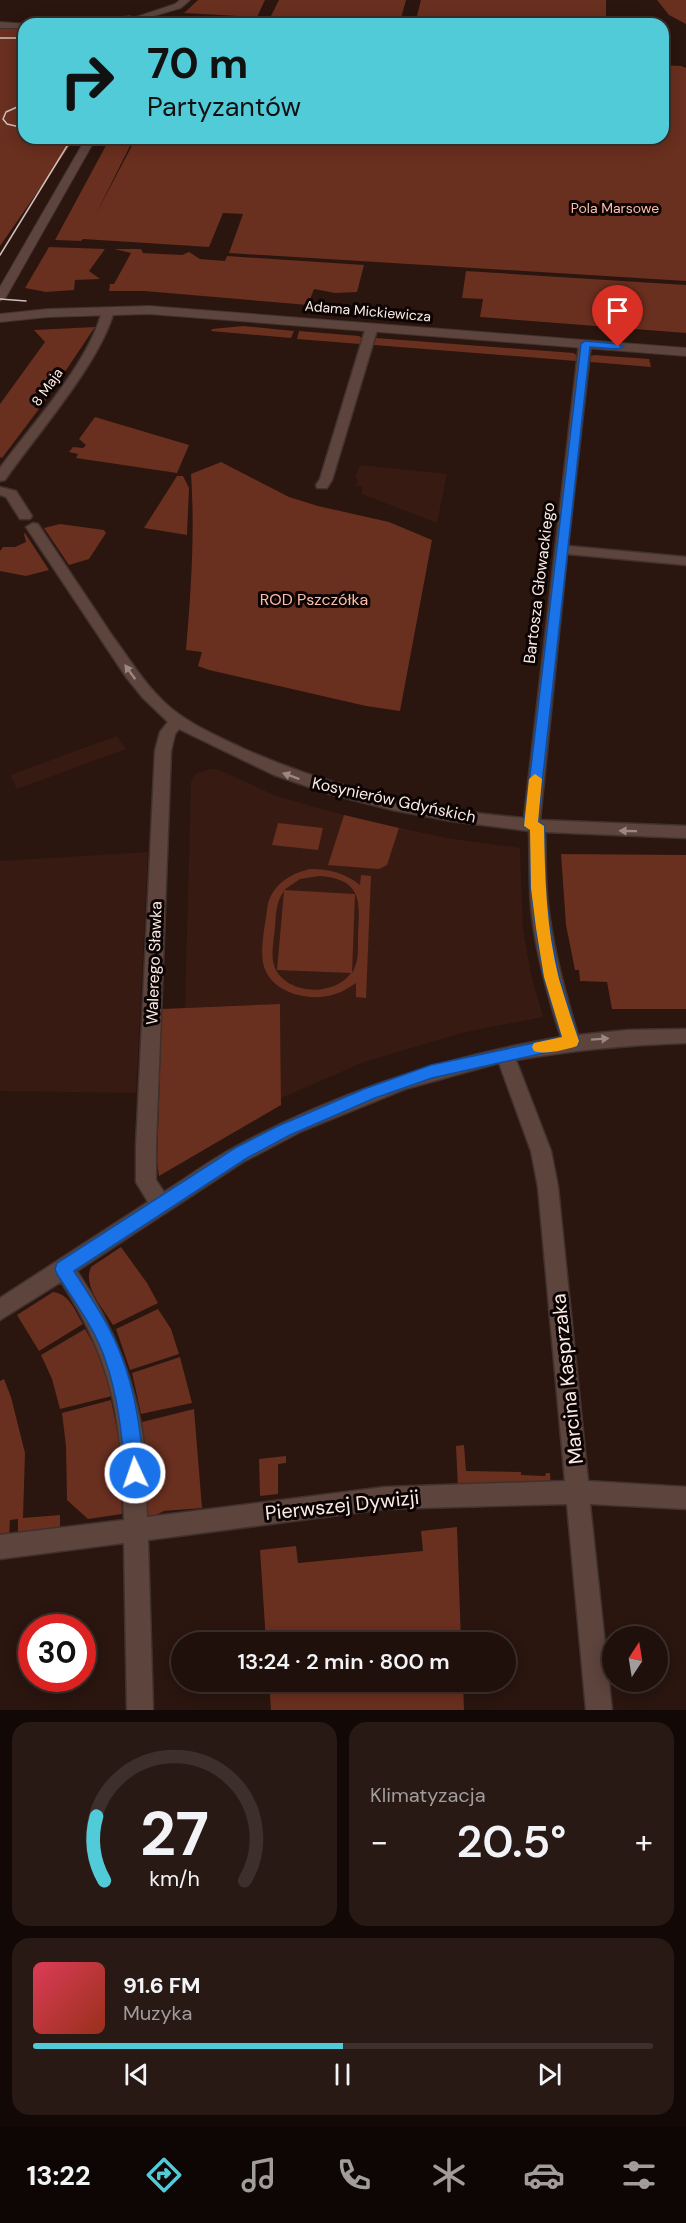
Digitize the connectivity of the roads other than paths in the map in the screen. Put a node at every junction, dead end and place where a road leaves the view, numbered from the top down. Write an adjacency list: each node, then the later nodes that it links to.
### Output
1 (182, 3): 2 (main road); 3 (main road)
2 (138, 18)
3 (167, 18)
4 (0, 25): 5 (main road)
5 (18, 25)
6 (89, 144): 7 (main road)
7 (0, 297)
8 (108, 311): 10 (main road, Adama Mickiewicza); 12 (main road, Adama Mickiewicza); 15 (street, 8 Maja)
9 (0, 312): 10 (main road, Adama Mickiewicza)
10 (48, 313): 11 (main road, Adama Mickiewicza)
11 (0, 318)
12 (372, 327): 13 (main road, Adama Mickiewicza); 16 (street)
13 (585, 344): 14 (main road, Adama Mickiewicza); 18 (street, Bartosza Głowackiego)
14 (686, 352)
15 (0, 477)
16 (322, 485)
17 (0, 491): 20 (street, Kosynierów Gdyńskich, one-way to 17)
18 (561, 549): 19 (street); 21 (street, Bartosza Głowackiego)
19 (686, 561)
20 (178, 722): 21 (street, Kosynierów Gdyńskich, one-way to 20); 26 (street, Walerego Sławka)
21 (534, 826): 22 (street, Kosynierów Gdyńskich, one-way to 21); 24 (street, Bartosza Głowackiego)
22 (686, 832)
23 (686, 1036): 24 (street, one-way to 23)
24 (571, 1041): 25 (street)
25 (505, 1054): 26 (street); 29 (street, Marcina Kasprzaka)
26 (160, 1205): 27 (street)
27 (63, 1269): 28 (street); 31 (street)
28 (0, 1310)
29 (578, 1492): 30 (street, Pierwszej Dywizji); 31 (street, Pierwszej Dywizji); 34 (street, Marcina Kasprzaka)
30 (686, 1498)
31 (136, 1529): 32 (street, Pierwszej Dywizji); 33 (street)
32 (0, 1546)
33 (140, 1710)
34 (599, 1710)

